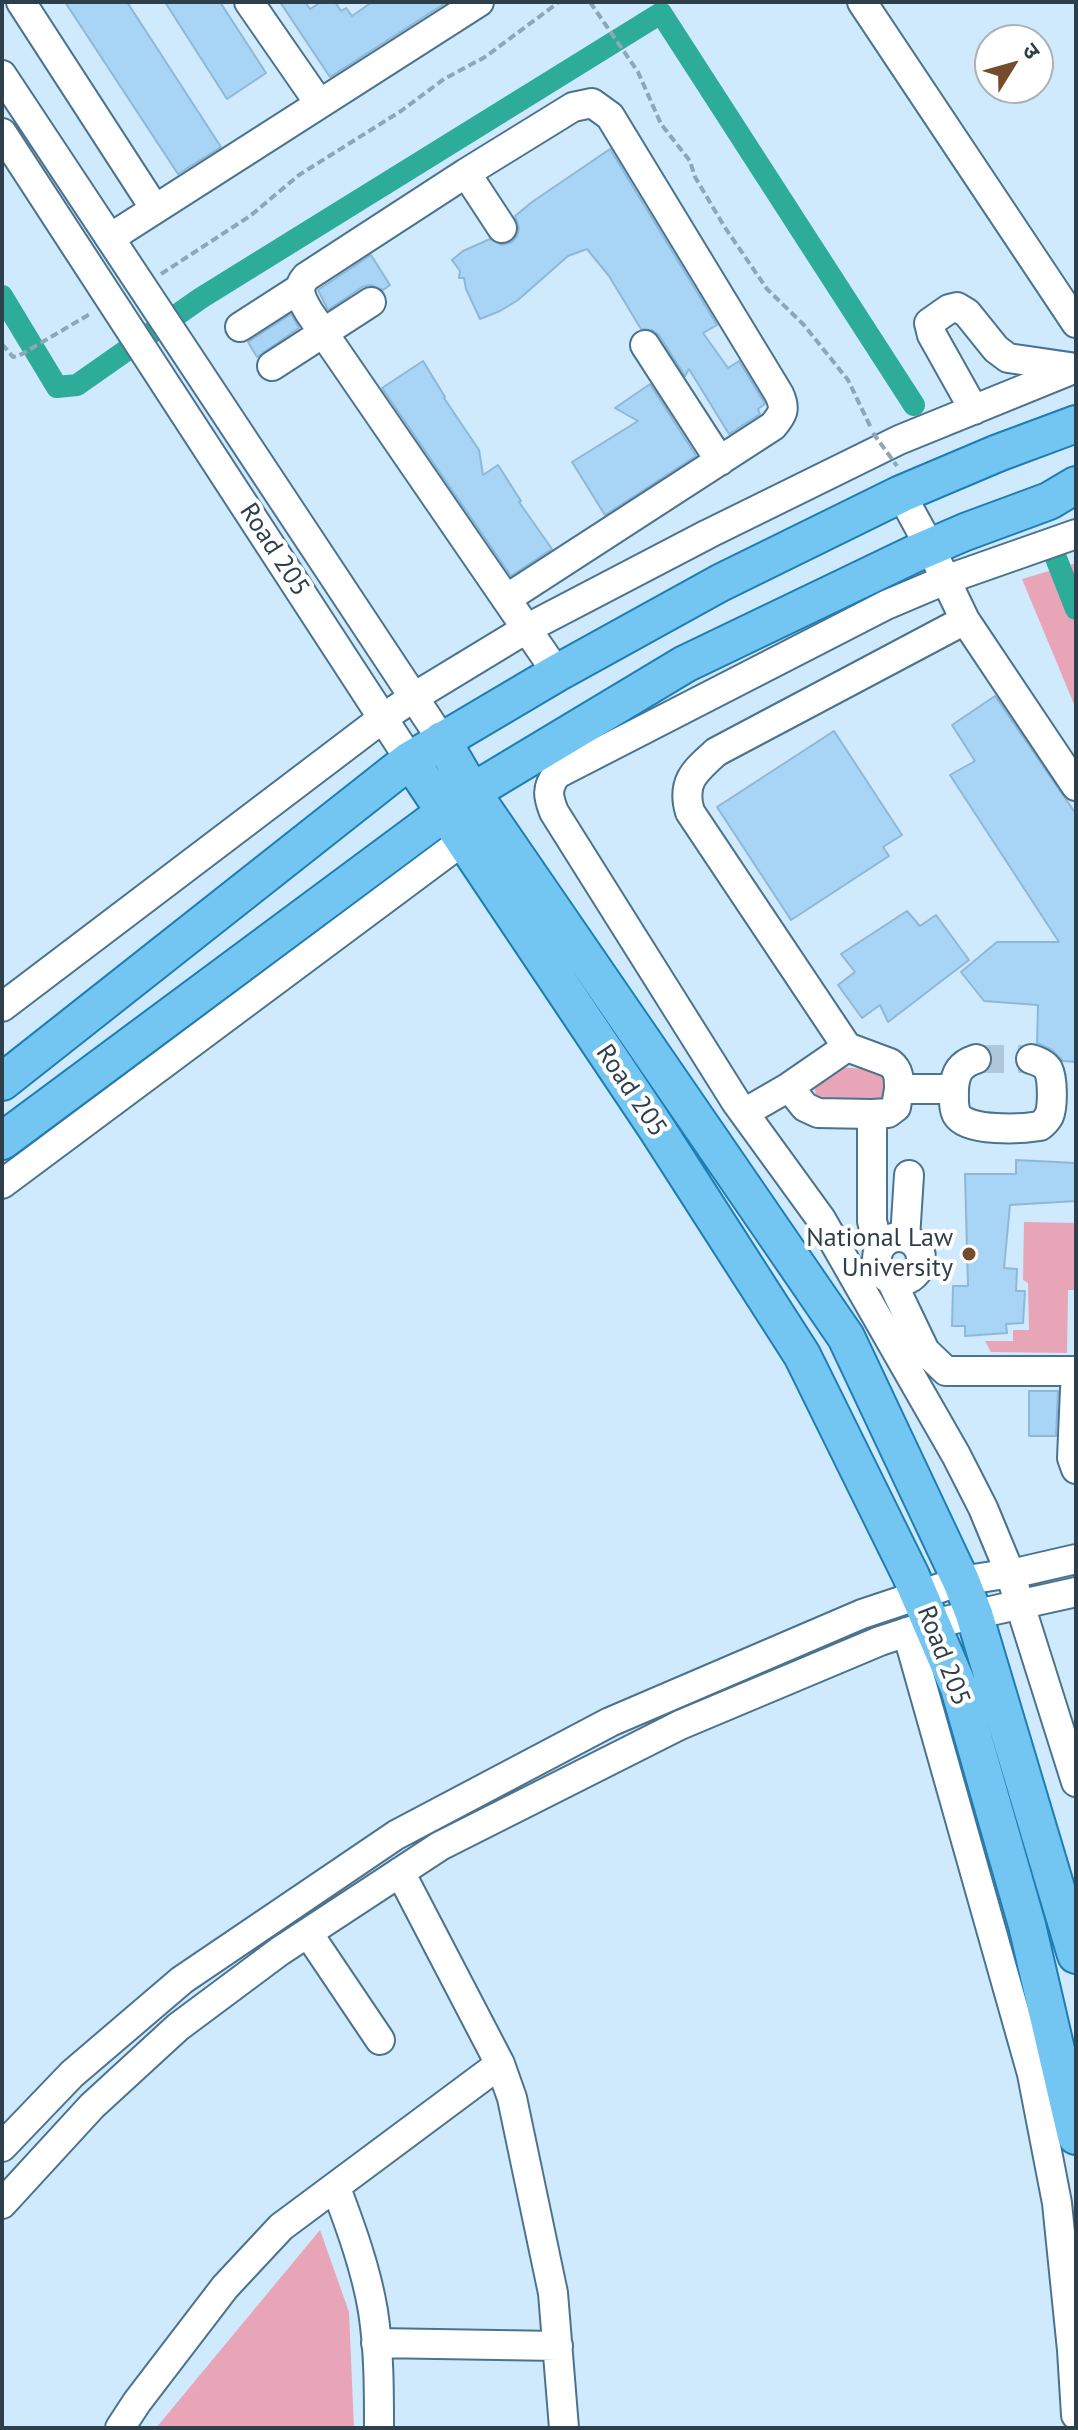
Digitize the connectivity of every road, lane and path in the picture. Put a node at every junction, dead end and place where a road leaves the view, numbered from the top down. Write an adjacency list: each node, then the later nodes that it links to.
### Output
1 (21, 2): 11 (street)
2 (249, 2): 8 (street)
3 (479, 2): 8 (street)
4 (559, 2): 15 (path)
5 (590, 2): 28 (path, bridge)
6 (862, 2): 18 (street)
7 (2, 75): 13 (street, Road 205)
8 (319, 103): 11 (street)
9 (2, 133): 17 (street, Road 205)
10 (466, 173): 12 (street); 14 (street); 27 (street)
11 (155, 209): 13 (street)
12 (502, 228)
13 (110, 238): 15 (street, Road 205)
14 (299, 289): 19 (street); 20 (street)
15 (146, 293): 37 (street, Road 205)
16 (371, 302): 20 (street)
17 (118, 311): 21 (path); 38 (street, Road 205)
18 (1076, 323)
19 (240, 327)
20 (323, 333): 23 (street); 33 (street)
21 (2, 344)
22 (645, 345): 27 (street)
23 (272, 366)
24 (1076, 368): 25 (street); 25 (street)
25 (974, 410): 35 (street)
26 (1076, 424): 28 (main road)
27 (720, 461): 33 (street)
28 (899, 480): 31 (street); 36 (main road)
29 (1076, 485): 31 (main road)
30 (1076, 534): 32 (street)
31 (930, 547): 32 (street); 42 (main road)
32 (945, 580): 34 (street); 51 (street)
33 (506, 599): 35 (street)
34 (965, 620): 41 (street); 44 (street)
35 (526, 629): 36 (street); 37 (street)
36 (557, 673): 39 (main road)
37 (414, 697): 38 (street); 39 (street, Road 205)
38 (383, 718): 40 (street, Road 205); 43 (street)
39 (442, 740): 40 (main road); 42 (main road, Road 205)
40 (410, 760): 42 (main road, Road 205); 47 (main road)
41 (1076, 786)
42 (460, 814): 53 (main road); 55 (street); 63 (main road, Road 205); 65 (main road, Road 205)
43 (6, 996)
44 (847, 1047): 48 (street); 49 (street)
45 (976, 1059): 50 (street)
46 (1031, 1059): 50 (street)
47 (2, 1082)
48 (789, 1087): 51 (street); 52 (street)
49 (899, 1089): 50 (street); 52 (street)
50 (954, 1089)
51 (744, 1113): 61 (street)
52 (872, 1114): 56 (street)
53 (2, 1141)
54 (909, 1175): 56 (street)
55 (2, 1184)
56 (892, 1243): 57 (street); 57 (street)
57 (891, 1280): 58 (street)
58 (1075, 1380): 59 (street)
59 (1076, 1469)
60 (1076, 1559): 61 (street)
61 (1010, 1573): 63 (street); 64 (street)
62 (1076, 1592): 64 (street)
63 (968, 1598): 64 (street); 65 (street); 69 (main road, Road 205)
64 (1021, 1605): 66 (street)
65 (919, 1617): 67 (street); 72 (main road, Road 205); 73 (street); 80 (street)
66 (1076, 1782)
67 (400, 1872): 68 (street); 71 (street)
68 (308, 1933): 70 (street); 75 (street)
69 (1076, 1955)
70 (380, 2040)
71 (500, 2064): 76 (street); 79 (street)
72 (1076, 2136)
73 (2, 2147)
74 (2, 2156): 75 (street)
75 (27, 2174): 77 (street)
76 (336, 2188): 78 (street); 81 (street)
77 (2, 2204)
78 (376, 2343): 79 (street); 82 (street)
79 (558, 2346): 83 (street)
80 (1076, 2415)
81 (120, 2428)
82 (379, 2428)
83 (564, 2428)

